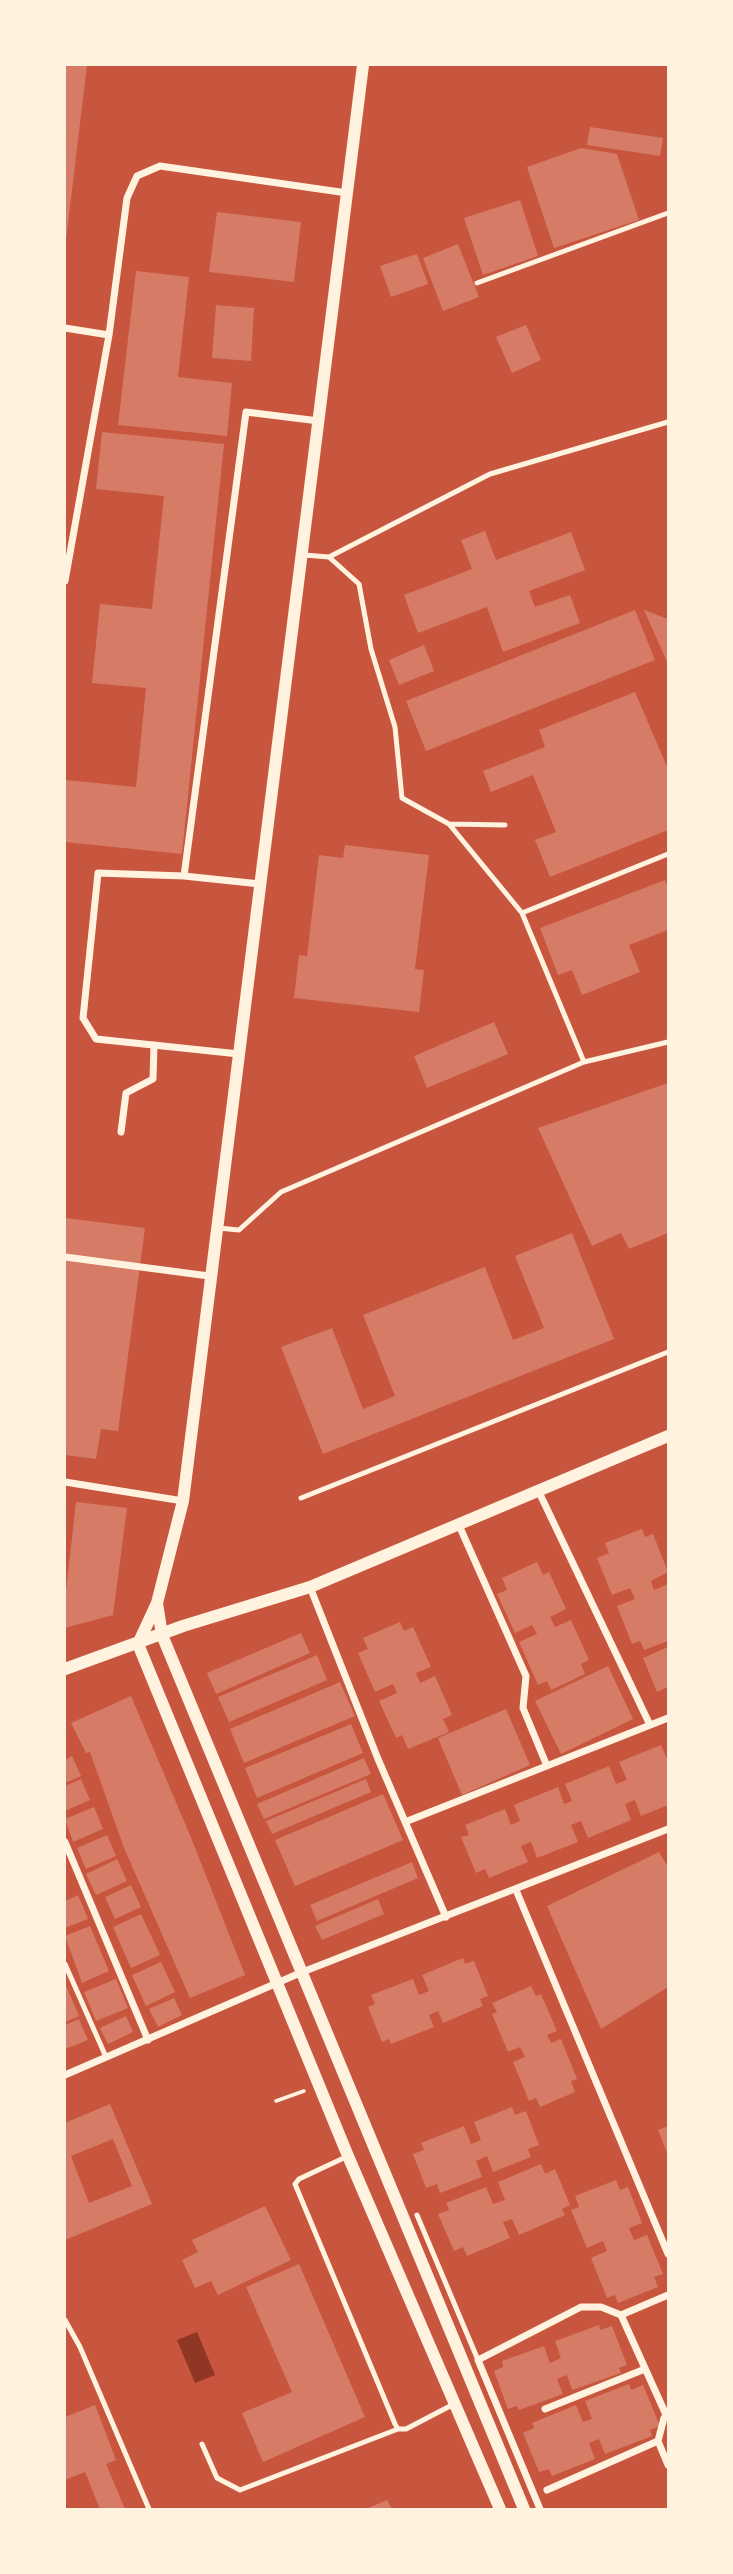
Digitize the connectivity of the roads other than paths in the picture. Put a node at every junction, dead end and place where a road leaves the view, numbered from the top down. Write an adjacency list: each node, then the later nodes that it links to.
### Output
1 (363, 65): 2 (street)
2 (347, 193): 6 (street); 7 (street)
3 (668, 213): 4 (lane)
4 (477, 283)
5 (65, 328): 6 (street)
6 (110, 335): 11 (street)
7 (319, 421): 9 (street); 15 (street)
8 (668, 422): 10 (lane)
9 (303, 555): 10 (lane); 16 (street)
10 (329, 557): 12 (lane)
11 (65, 581)
12 (449, 824): 13 (lane); 17 (lane)
13 (505, 825)
14 (668, 854): 17 (lane)
15 (184, 876): 16 (street); 19 (street)
16 (260, 884): 20 (street)
17 (522, 913): 21 (lane)
18 (668, 1042): 21 (lane)
19 (153, 1045): 20 (street); 22 (street)
20 (239, 1054): 23 (street)
21 (584, 1062): 23 (lane)
22 (121, 1132)
23 (216, 1228): 25 (street)
24 (65, 1257): 25 (street)
25 (209, 1276): 31 (street)
26 (668, 1352): 30 (lane)
27 (668, 1436): 29 (street)
28 (65, 1482): 31 (street)
29 (538, 1490): 32 (street); 39 (street)
30 (301, 1499)
31 (183, 1501): 34 (street)
32 (458, 1522): 33 (street); 40 (street)
33 (310, 1587): 35 (street); 41 (street)
34 (157, 1603): 35 (street); 36 (street)
35 (162, 1635): 36 (street); 47 (street)
36 (138, 1644): 37 (street); 48 (street)
37 (65, 1669)
38 (668, 1718): 39 (street)
39 (650, 1725): 40 (street)
40 (547, 1766): 41 (street)
41 (405, 1822): 45 (street)
42 (668, 1829): 44 (street)
43 (65, 1844): 49 (street)
44 (516, 1890): 45 (street); 54 (street)
45 (446, 1917): 47 (street)
46 (65, 1964): 50 (lane)
47 (300, 1973): 48 (street); 70 (street)
48 (277, 1983): 49 (street); 52 (street)
49 (148, 2040): 50 (street)
50 (106, 2057): 51 (street)
51 (65, 2075)
52 (348, 2157): 60 (street); 63 (lane)
53 (417, 2215): 58 (lane)
54 (668, 2254)
55 (668, 2295): 56 (street)
56 (621, 2315): 58 (street); 59 (street)
57 (65, 2320): 68 (lane)
58 (478, 2360): 71 (street)
59 (645, 2369): 61 (street); 62 (street)
60 (454, 2404): 63 (lane); 69 (street)
61 (545, 2409)
62 (667, 2417): 64 (street)
63 (398, 2429): 65 (lane)
64 (658, 2441): 66 (street); 67 (street)
65 (202, 2444)
66 (668, 2465)
67 (547, 2490)
68 (149, 2509)
69 (500, 2509)
70 (524, 2509)
71 (540, 2509)

